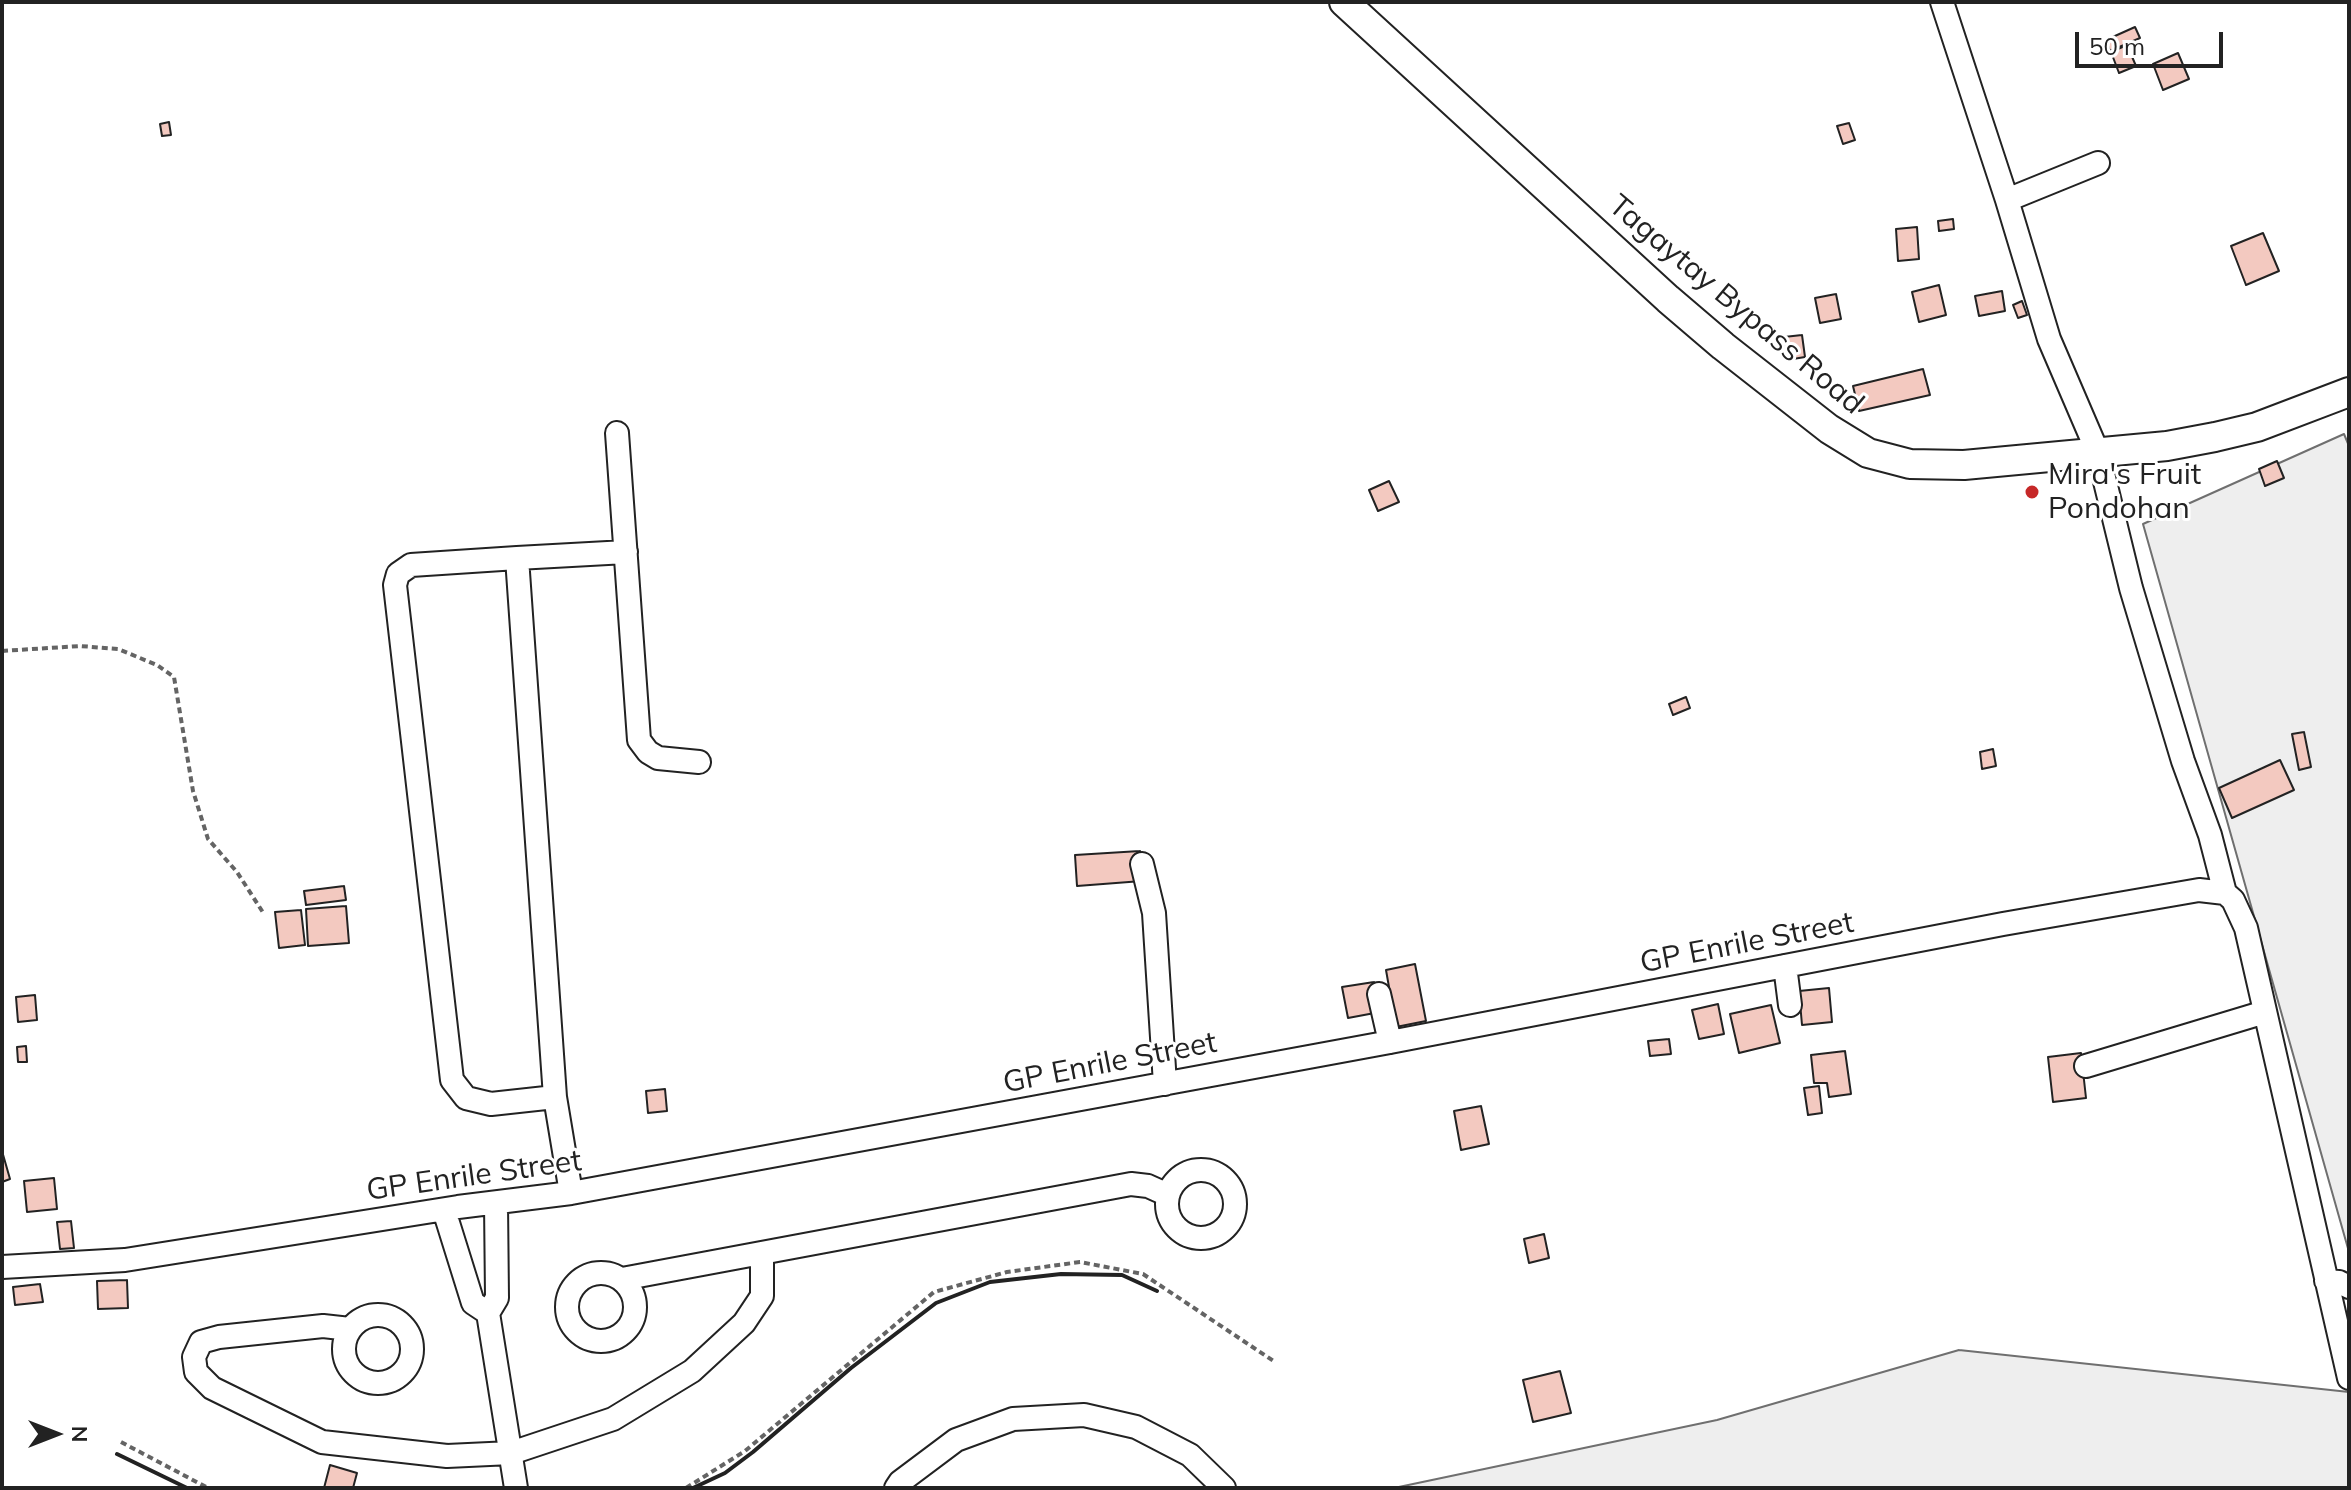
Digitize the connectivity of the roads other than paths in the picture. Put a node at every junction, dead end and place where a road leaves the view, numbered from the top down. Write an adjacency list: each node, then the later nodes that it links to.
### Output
1 (1344, 2): 7 (main road, Tagaytay Bypass Road)
2 (1942, 2): 4 (street)
3 (2098, 163): 4 (street)
4 (2007, 200): 7 (street)
5 (2349, 392): 7 (main road, Tagaytay Bypass Road)
6 (617, 433): 8 (street)
7 (2098, 453): 12 (street)
8 (626, 552): 9 (street); 10 (street)
9 (517, 558): 20 (street); 20 (street)
10 (699, 762)
11 (1142, 864): 19 (street)
12 (2225, 893): 13 (street, GP Enrile Street); 16 (street)
13 (1785, 966): 15 (street); 17 (street, GP Enrile Street)
14 (1379, 994): 17 (street)
15 (1790, 1005)
16 (2265, 1012): 18 (street); 28 (street)
17 (1390, 1042): 19 (street, GP Enrile Street)
18 (2086, 1066)
19 (1165, 1084): 21 (street, GP Enrile Street)
20 (555, 1097): 21 (street)
21 (571, 1193): 23 (street, GP Enrile Street)
22 (1168, 1195): 25 (street)
23 (496, 1203): 24 (street, GP Enrile Street); 30 (street)
24 (444, 1210): 26 (street, GP Enrile Street); 30 (street)
25 (762, 1253): 27 (street); 33 (street)
26 (2, 1267)
27 (622, 1279)
28 (2326, 1281): 29 (street); 32 (street)
29 (2349, 1287)
30 (488, 1313): 33 (street)
31 (350, 1329): 33 (street)
32 (2349, 1378)
33 (511, 1453): 34 (street)
34 (516, 1488)
35 (896, 1488): 36 (street)
36 (1224, 1488)

